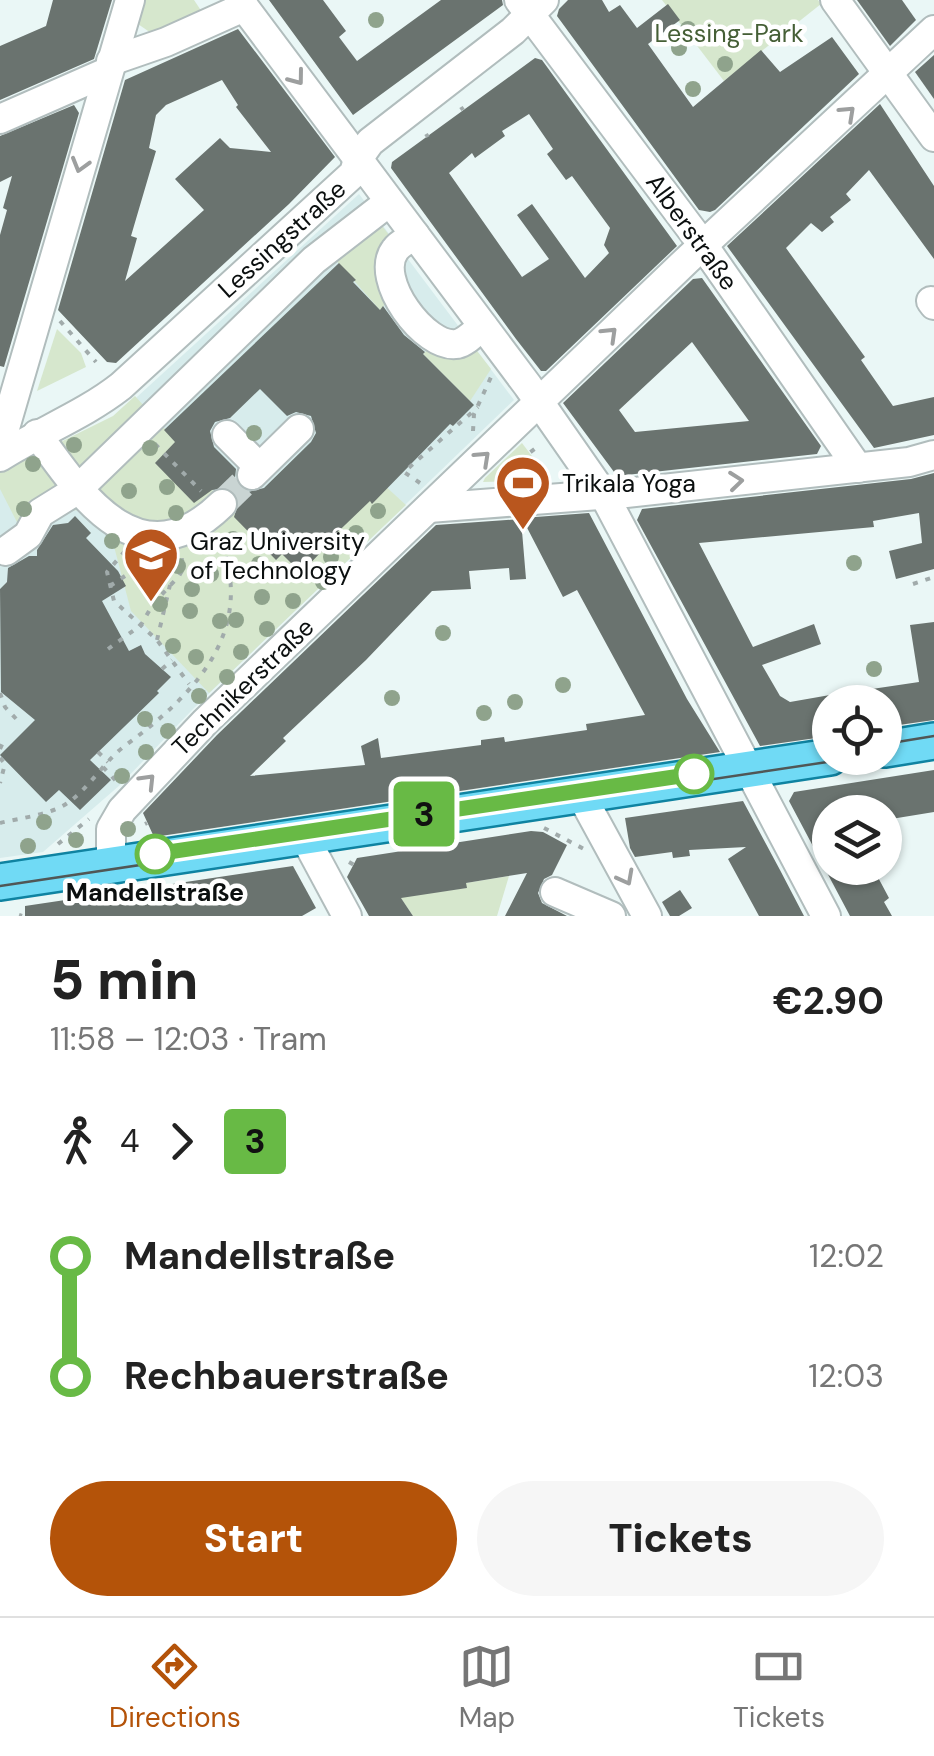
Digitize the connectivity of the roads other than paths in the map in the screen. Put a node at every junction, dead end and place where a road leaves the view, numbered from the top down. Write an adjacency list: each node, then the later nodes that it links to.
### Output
1 (130, 0): 6 (street)
2 (836, 0): 7 (street)
3 (241, 4): 6 (street); 10 (street, one-way to 10)
4 (531, 5): 10 (street, Lessingstraße); 13 (street, Alberstraße)
5 (934, 30): 7 (street, Technikerstraße)
6 (109, 66): 8 (street); 19 (street, one-way to 19)
7 (890, 73): 9 (street); 13 (street, Technikerstraße, one-way to 7)
8 (0, 119)
9 (934, 137)
10 (358, 160): 11 (street); 17 (street, Lessingstraße)
11 (390, 202): 12 (street); 23 (street)
12 (415, 235): 14 (street); 14 (street)
13 (704, 245): 15 (street, Technikerstraße, one-way to 13); 22 (street, Alberstraße)
14 (483, 326): 15 (street)
15 (539, 402): 24 (street); 25 (street, Technikerstraße, one-way to 15)
16 (298, 428): 18 (street)
17 (37, 434): 21 (street, Lessingstraße); 23 (street)
18 (228, 436)
19 (0, 446)
20 (934, 455): 22 (street)
21 (0, 457)
22 (858, 468): 24 (street, one-way to 22)
23 (77, 490): 26 (street); 27 (street)
24 (604, 495): 25 (street); 31 (street)
25 (424, 496): 34 (street, Technikerstraße, one-way to 25)
26 (216, 510)
27 (6, 552)
28 (934, 741): 29 (main road)
29 (902, 746)
30 (812, 761): 31 (main road)
31 (748, 770): 32 (main road); 40 (street)
32 (581, 795): 33 (main road); 37 (street, one-way to 37)
33 (304, 836): 34 (main road); 38 (street)
34 (111, 865): 35 (main road)
35 (0, 882)
36 (555, 892): 39 (street)
37 (657, 914)
38 (348, 916)
39 (612, 916)
40 (826, 916)

